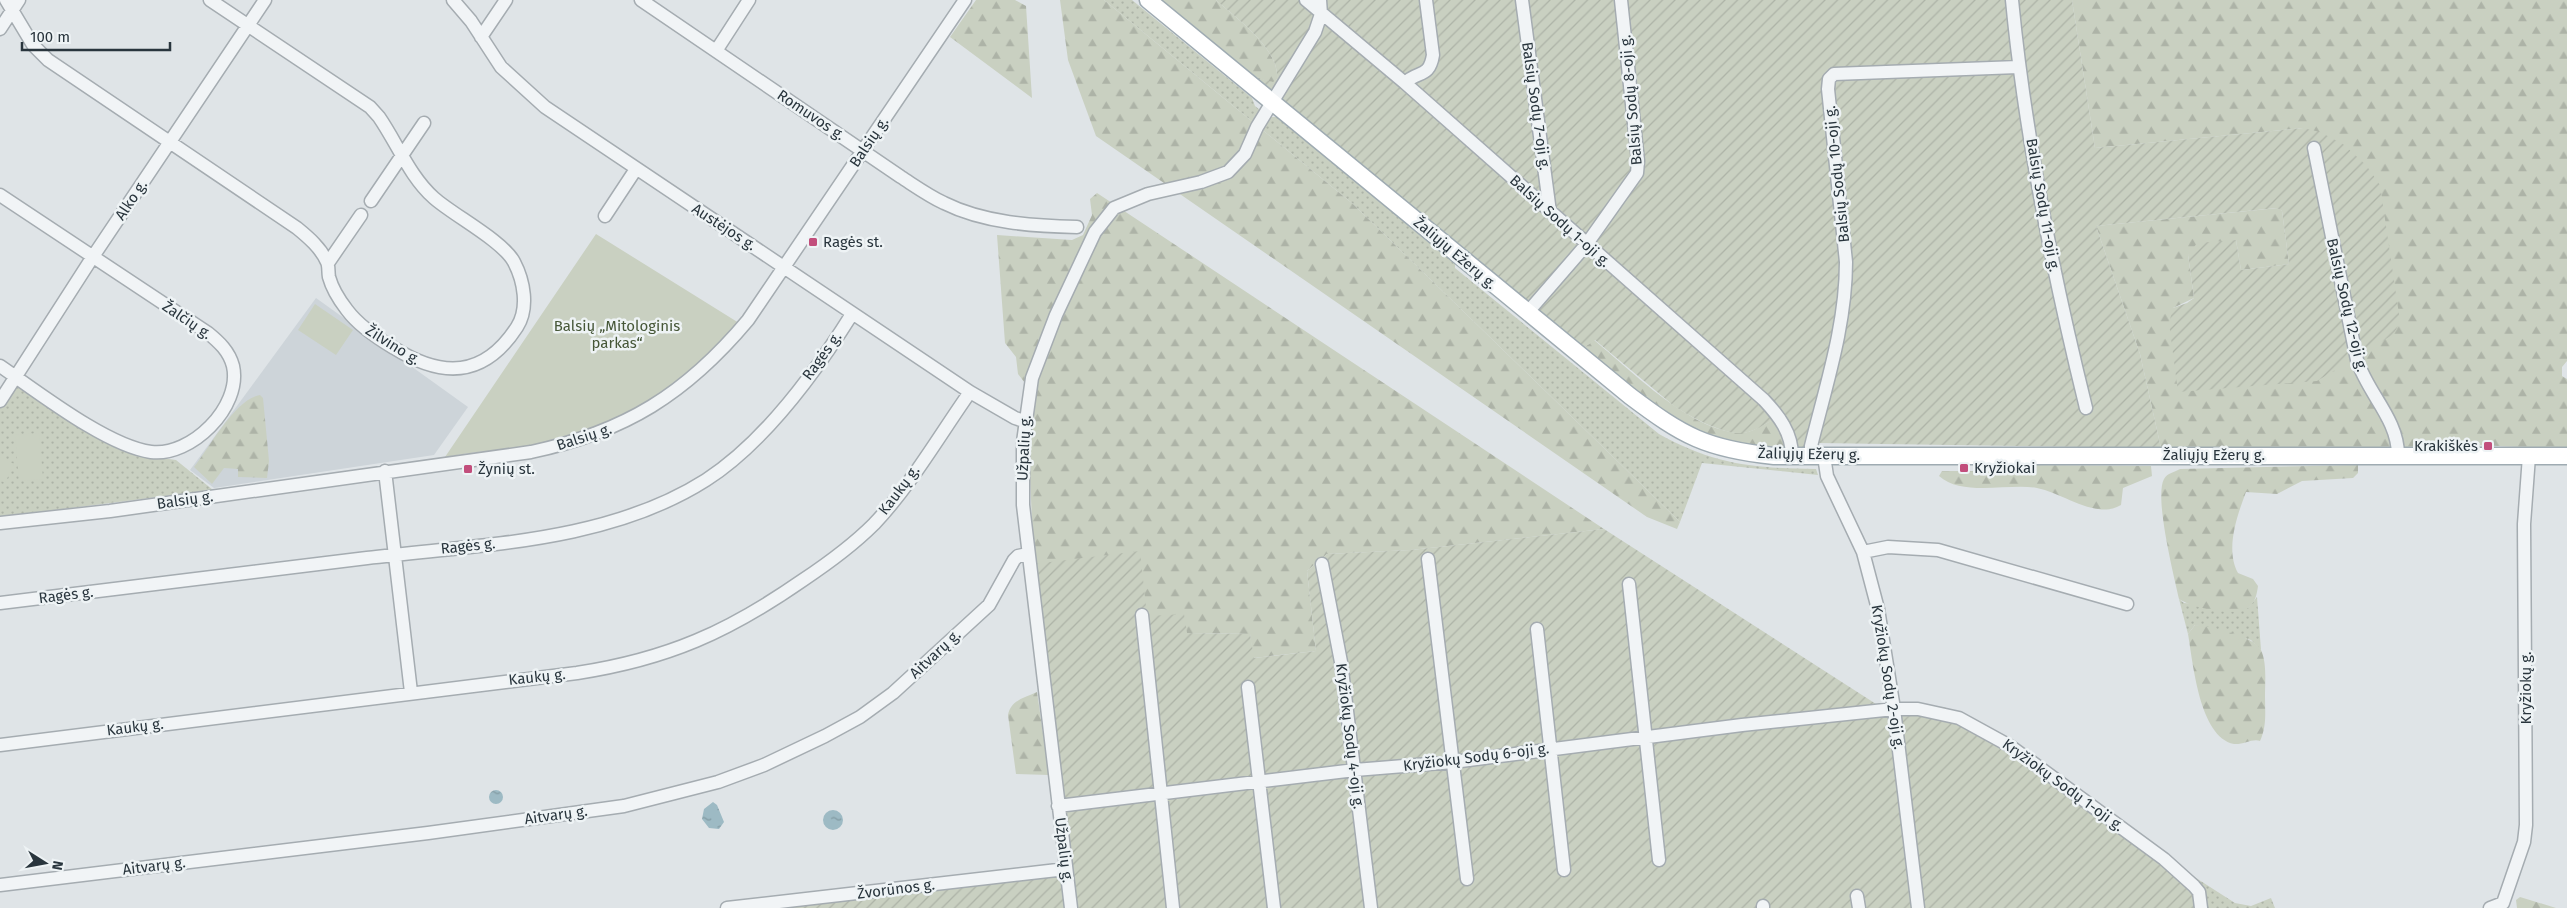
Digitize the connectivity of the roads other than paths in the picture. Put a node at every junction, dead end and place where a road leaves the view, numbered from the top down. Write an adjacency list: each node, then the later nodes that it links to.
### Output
1 (210, 0): 17 (street, Žilvino g.)
2 (265, 0): 17 (street, Alko g.)
3 (453, 0): 19 (street, Austėjos g.)
4 (506, 0): 19 (street)
5 (641, 0): 20 (street, Romuvos g.)
6 (749, 0): 20 (street)
7 (965, 0): 27 (street, Balsių g.)
8 (1148, 0): 23 (main road, Žaliųjų Ežerų g.)
9 (1306, 0): 16 (street, Balsių Sodų 1-oji g.)
10 (1320, 0): 16 (street)
11 (1426, 0): 22 (street)
12 (1522, 0): 32 (street, Balsių Sodų 7-oji g.)
13 (1621, 0): 36 (street, Balsių Sodų 8-oji g.)
14 (2012, 0): 21 (street, Balsių Sodų 11-oji g.)
15 (13, 3): 18 (street); 25 (street, Žilvino g.)
16 (1321, 14): 22 (street, Balsių Sodų 1-oji g.); 23 (street, Užpalių g.)
17 (248, 26): 25 (street, Alko g.); 28 (street, Žilvino g.)
18 (0, 29)
19 (481, 37): 29 (street, Austėjos g.)
20 (716, 51): 27 (street, Romuvos g.)
21 (2018, 67): 46 (street, Balsių Sodų 11-oji g.); 50 (street, Balsių Sodų 10-oji g.)
22 (1405, 83): 32 (street, Balsių Sodų 1-oji g.)
23 (1273, 102): 40 (main road, Žaliųjų Ežerų g.); 47 (street, Užpalių g.)
24 (424, 123): 28 (street)
25 (170, 141): 37 (street, Alko g.); 38 (street, Žilvino g.)
26 (2314, 148): 48 (street, Balsių Sodų 12-oji g.)
27 (863, 151): 35 (street, Romuvos g.); 39 (street, Balsių g.)
28 (403, 155): 31 (street); 38 (street, Žilvino g.)
29 (636, 169): 34 (street); 39 (street, Austėjos g.)
30 (0, 195): 37 (street, Žalčių g.)
31 (371, 201)
32 (1550, 212): 36 (street, Balsių Sodų 1-oji g.)
33 (361, 216): 38 (street)
34 (605, 216)
35 (1077, 227)
36 (1586, 245): 40 (street, Balsių Sodų 8-oji g.); 49 (street, Balsių Sodų 1-oji g.)
37 (92, 258): 43 (street, Alko g.); 43 (street, Žalčių g.)
38 (328, 263)
39 (785, 268): 41 (street, Austėjos g.); 53 (street, Balsių g.)
40 (1527, 313): 49 (main road, Žaliųjų Ežerų g.)
41 (852, 314): 44 (street, Austėjos g.); 56 (street, Ragės g.)
42 (0, 366): 43 (street, Žalčių g.)
43 (15, 376): 45 (street, Alko g.)
44 (970, 392): 47 (street, Austėjos g.); 66 (street, Kaukų g.)
45 (0, 402)
46 (2086, 408)
47 (1024, 421): 57 (street, Užpalių g.)
48 (2398, 455): 50 (main road, Žaliųjų Ežerų g.); 51 (main road, Žaliųjų Ežerų g.)
49 (1792, 456): 50 (main road, Žaliųjų Ežerų g.)
50 (1817, 456): 55 (street, Kryžiokų Sodų 2-oji g.)
51 (2528, 456): 52 (main road, Žaliųjų Ežerų g.); 81 (street, Kryžiokų g.)
52 (2567, 456)
53 (385, 471): 54 (street, Balsių g.); 56 (street)
54 (0, 523)
55 (1863, 552): 62 (street); 67 (street, Kryžiokų Sodų 2-oji g.)
56 (393, 554): 61 (street, Ragės g.); 66 (street)
57 (1028, 554): 75 (street, Užpalių g.); 80 (street, Aitvarų g.)
58 (1428, 559): 71 (street)
59 (1322, 564): 72 (street, Kryžiokų Sodų 4-oji g.)
60 (1628, 584): 68 (street)
61 (0, 603)
62 (2127, 604)
63 (1142, 615): 74 (street)
64 (1536, 629): 70 (street)
65 (1248, 687): 73 (street)
66 (411, 692): 69 (street, Kaukų g.)
67 (1894, 709): 68 (street, Kryžiokų Sodų 6-oji g.); 87 (street, Kryžiokų Sodų 2-oji g.); 88 (street, Kryžiokų Sodų 1-oji g.)
68 (1646, 737): 70 (street, Kryžiokų Sodų 6-oji g.); 76 (street)
69 (0, 744)
70 (1549, 748): 71 (street, Kryžiokų Sodų 6-oji g.); 78 (street)
71 (1453, 762): 72 (street, Kryžiokų Sodų 6-oji g.); 79 (street)
72 (1355, 770): 73 (street, Kryžiokų Sodų 6-oji g.); 86 (street, Kryžiokų Sodų 4-oji g.)
73 (1258, 783): 74 (street, Kryžiokų Sodų 6-oji g.); 85 (street)
74 (1162, 794): 75 (street, Kryžiokų Sodų 6-oji g.); 84 (street)
75 (1058, 806): 77 (street, Užpalių g.)
76 (1659, 860)
77 (1066, 869): 82 (street, Žvorūnos g.); 83 (street, Užpalių g.)
78 (1564, 870)
79 (1467, 878)
80 (0, 885)
81 (2505, 906): 89 (street, Kryžiokų g.)
82 (727, 908)
83 (1071, 908)
84 (1173, 908)
85 (1274, 908)
86 (1371, 908)
87 (1918, 908)
88 (2202, 908)
89 (2490, 908)

